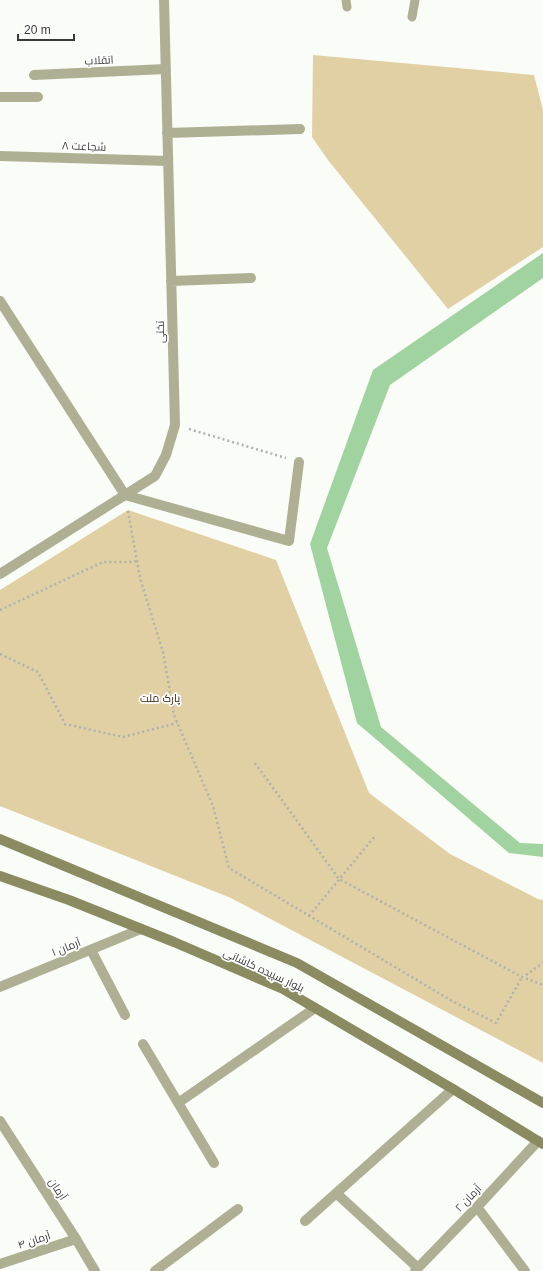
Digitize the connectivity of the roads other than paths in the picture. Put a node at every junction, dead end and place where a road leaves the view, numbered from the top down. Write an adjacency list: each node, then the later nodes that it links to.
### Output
1 (164, 0): 4 (street, تختی)
2 (415, 0): 3 (lane)
3 (412, 17)
4 (166, 69): 5 (street, انقلاب); 9 (street, تختی)
5 (34, 75)
6 (38, 96): 7 (street)
7 (0, 97)
8 (300, 129): 9 (street)
9 (167, 133): 11 (street, تختی)
10 (0, 156): 11 (street, شجاعت ۸)
11 (168, 161): 13 (street, تختی)
12 (251, 278): 13 (street)
13 (171, 281): 16 (street, تختی)
14 (0, 301): 16 (street)
15 (299, 462): 16 (street)
16 (125, 495): 17 (street, تختی)
17 (0, 574)
18 (0, 839): 27 (main road, بلوار سپیده کاشانی)
19 (0, 876): 20 (main road, بلوار سپیده کاشانی)
20 (141, 929): 21 (street, آرمان ۱); 23 (main road, بلوار سپیده کاشانی)
21 (91, 950): 22 (street, آرمان ۱); 24 (street)
22 (0, 987)
23 (315, 1008): 26 (main road, بلوار سپیده کاشانی); 28 (street)
24 (125, 1015)
25 (143, 1044): 28 (street)
26 (453, 1089): 30 (main road, بلوار سپیده کاشانی); 32 (street)
27 (543, 1103)
28 (178, 1104): 31 (street)
29 (0, 1121): 36 (street, آرمان)
30 (541, 1143): 33 (street, آرمان ۲)
31 (214, 1163)
32 (336, 1193): 35 (street); 38 (street)
33 (477, 1207): 38 (street, آرمان ۲); 41 (street)
34 (238, 1209): 40 (street)
35 (305, 1221)
36 (76, 1239): 37 (street, آرمان ۴); 39 (street, آرمان)
37 (0, 1264)
38 (416, 1269)
39 (95, 1271)
40 (155, 1271)
41 (525, 1271)

